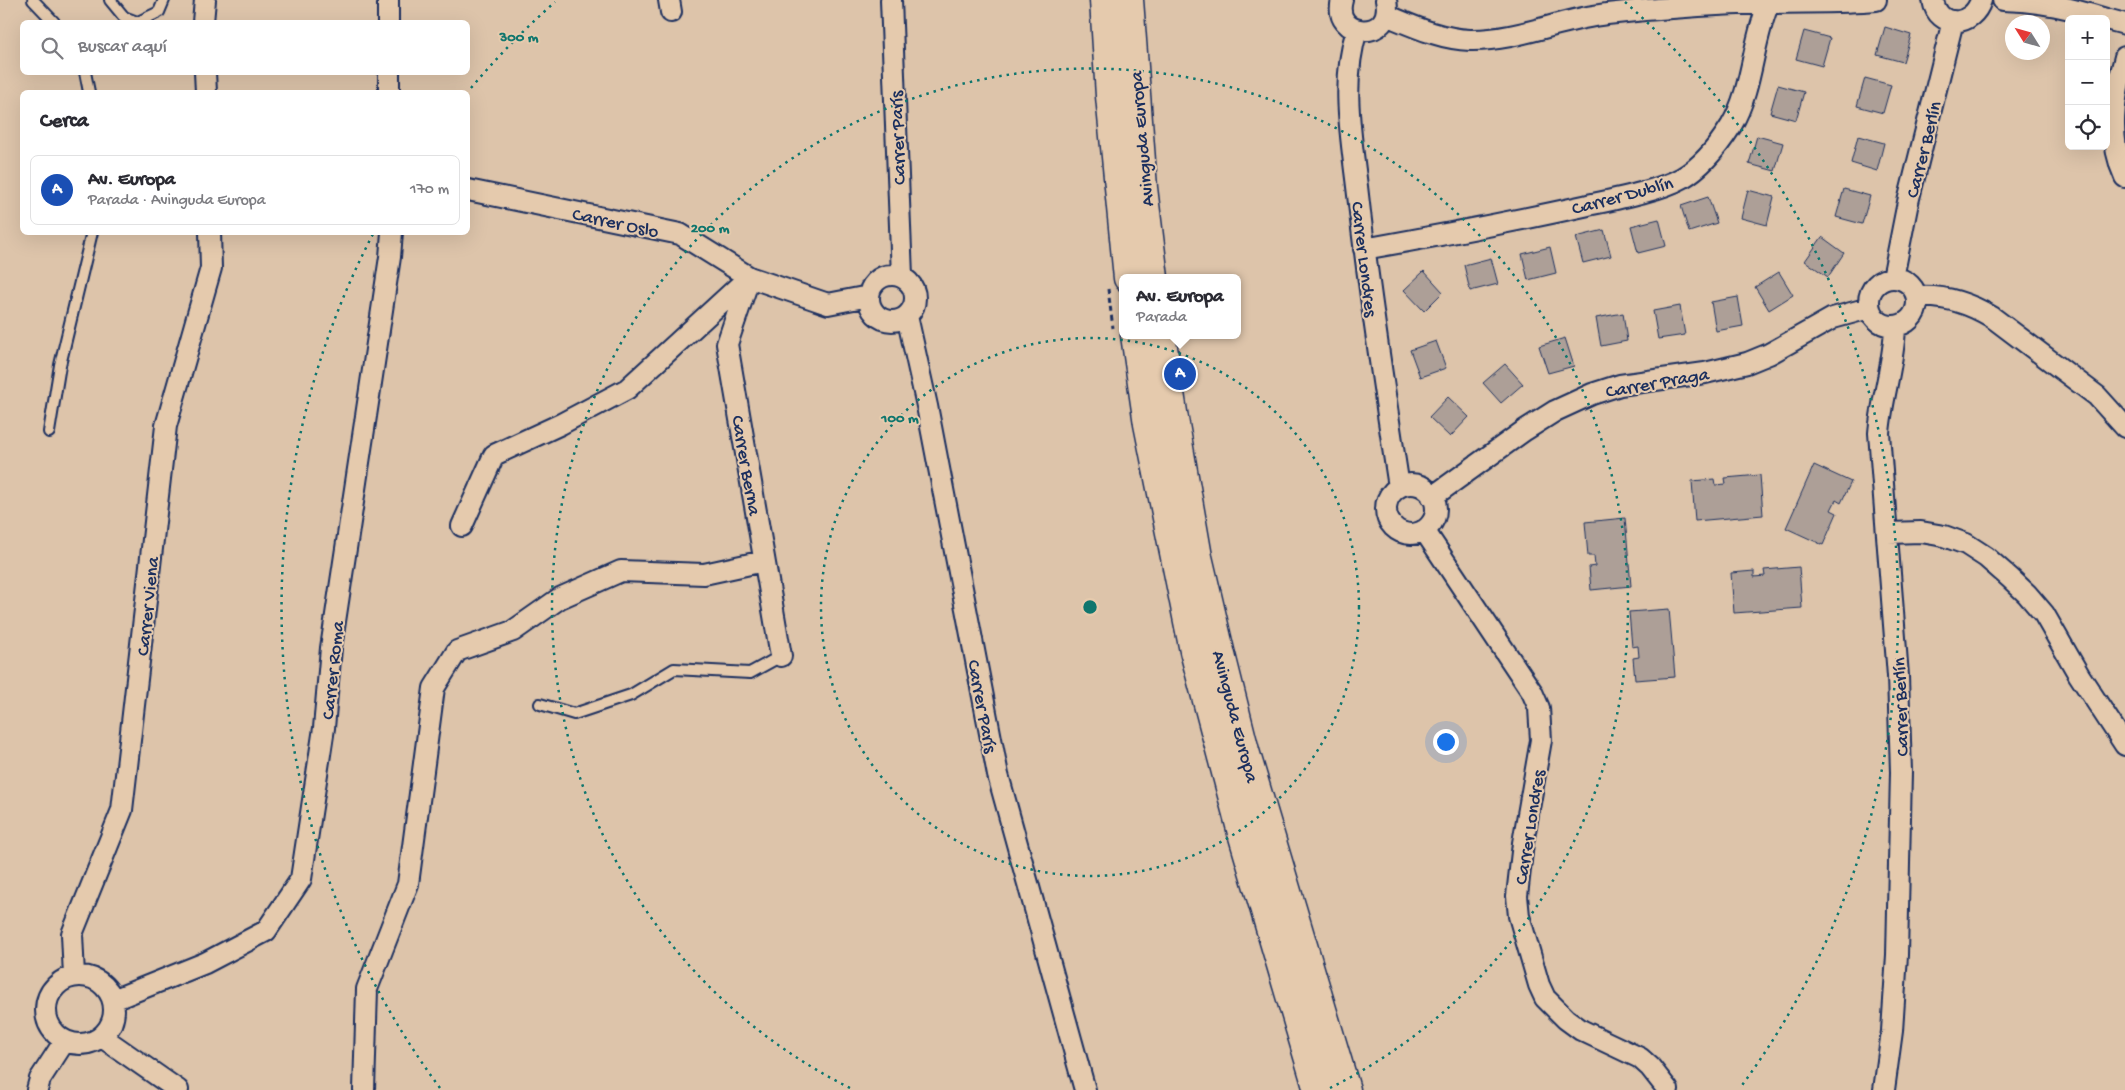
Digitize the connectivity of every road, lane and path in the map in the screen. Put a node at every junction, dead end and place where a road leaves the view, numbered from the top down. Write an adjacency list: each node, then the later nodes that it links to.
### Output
1 (34, 0): 18 (lane)
2 (110, 0): 19 (lane)
3 (164, 0): 20 (lane)
4 (205, 0): 21 (street)
5 (388, 0): 22 (street)
6 (891, 0): 42 (street, Carrer París)
7 (1104, 0): 40 (main road, Avinguda Europa)
8 (1129, 0): 41 (main road, Avinguda Europa)
9 (1342, 0): 26 (street)
10 (1876, 0): 15 (street)
11 (1933, 0): 24 (street)
12 (1981, 0): 13 (street); 24 (street)
13 (1986, 0)
14 (2003, 0): 17 (street)
15 (1770, 3): 16 (street); 39 (street, Carrer Dublín)
16 (1386, 7): 26 (street)
17 (2091, 15)
18 (52, 20)
19 (132, 20)
20 (141, 20)
21 (204, 20)
22 (388, 20)
23 (2110, 20): 25 (street)
24 (1953, 21): 44 (street, Carrer Berlín)
25 (2125, 24)
26 (1357, 30): 39 (street, Carrer Londres)
27 (2125, 57): 34 (street)
28 (86, 75): 31 (lane)
29 (205, 75): 32 (street)
30 (389, 75): 33 (street)
31 (89, 90)
32 (206, 90)
33 (389, 90)
34 (2125, 177)
35 (470, 190): 43 (street, Carrer Oslo)
36 (91, 235): 53 (lane)
37 (210, 235): 64 (street, Carrer Viena)
38 (392, 235): 65 (street, Carrer Roma)
39 (1364, 249): 54 (street, Carrer Londres)
40 (1128, 274)
41 (1154, 274)
42 (902, 276): 45 (street); 48 (street)
43 (749, 277): 45 (street, Carrer Oslo); 56 (street); 59 (street, Carrer Berna)
44 (1893, 278): 46 (street); 47 (street)
45 (869, 296): 48 (street)
46 (1917, 297): 49 (street); 52 (street)
47 (1869, 308): 49 (street); 55 (street, Carrer Praga)
48 (907, 316): 71 (street, Carrer París)
49 (1895, 327): 58 (street, Carrer Berlín)
50 (1136, 339): 61 (main road, Avinguda Europa)
51 (1162, 339): 61 (main road, Avinguda Europa)
52 (2125, 427)
53 (49, 432)
54 (1399, 488): 55 (street); 57 (street)
55 (1432, 497): 57 (street)
56 (462, 526)
57 (1424, 530): 74 (street, Carrer Londres)
58 (1888, 533): 63 (street); 75 (street, Carrer Berlín)
59 (764, 561): 60 (street, Carrer Berna); 70 (street)
60 (781, 656): 62 (lane)
61 (1218, 695): 72 (main road, Avinguda Europa); 73 (main road, Avinguda Europa)
62 (540, 704)
63 (2125, 745)
64 (74, 976): 65 (street); 67 (street)
65 (113, 1000): 66 (street)
66 (102, 1037): 67 (street); 69 (street)
67 (64, 1042): 68 (street)
68 (36, 1090)
69 (178, 1090)
70 (364, 1090)
71 (1085, 1090)
72 (1318, 1090)
73 (1346, 1090)
74 (1668, 1090)
75 (1884, 1090)

